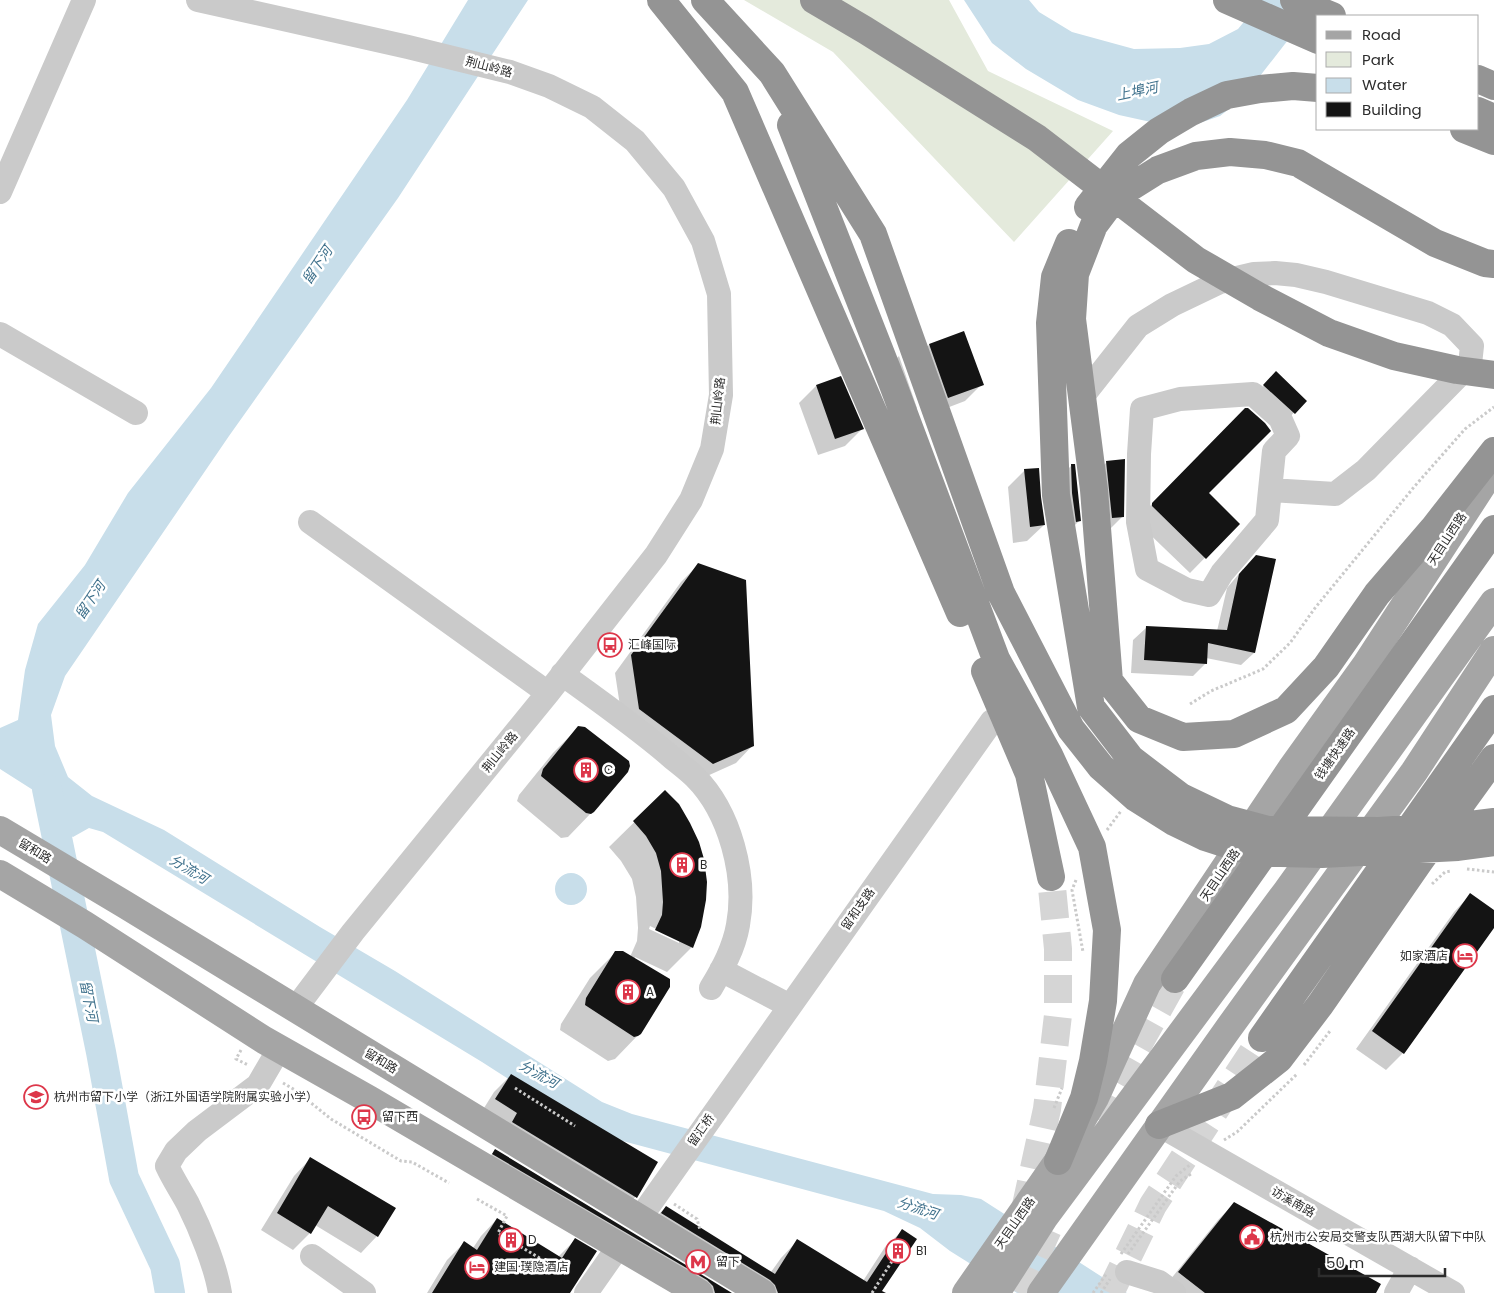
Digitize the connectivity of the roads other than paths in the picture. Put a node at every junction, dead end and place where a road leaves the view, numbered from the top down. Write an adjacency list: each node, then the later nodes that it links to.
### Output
1 (84, 0): 19 (street)
2 (198, 0): 33 (street, 荆山岭路)
3 (661, 0): 14 (highway)
4 (705, 0): 10 (highway)
5 (814, 0): 23 (highway)
6 (1227, 0): 9 (highway)
7 (1294, 0): 8 (highway)
8 (1330, 15)
9 (1316, 39)
10 (770, 71): 20 (highway); 40 (highway)
11 (1479, 79): 12 (highway)
12 (1494, 86)
13 (1316, 88): 38 (highway)
14 (736, 92): 20 (highway); 42 (highway)
15 (1479, 111): 16 (highway)
16 (1494, 118)
17 (1466, 130): 18 (highway)
18 (1494, 141)
19 (0, 192)
20 (831, 231): 50 (highway)
21 (1494, 264): 24 (highway)
22 (0, 334): 25 (street)
23 (1494, 375)
24 (1082, 397): 26 (highway); 28 (street)
25 (136, 413)
26 (1494, 451)
27 (1494, 468): 50 (main road, 天目山西路)
28 (1270, 490): 28 (street)
29 (310, 522): 34 (street)
30 (1494, 529): 43 (highway, 钱塘快速路)
31 (1494, 602): 51 (main road, 天目山西路)
32 (1489, 658): 49 (main road)
33 (562, 674): 34 (street, 荆山岭路); 44 (street)
34 (548, 693): 45 (street, 荆山岭路)
35 (1494, 709): 46 (highway)
36 (992, 721): 44 (street, 留和支路)
37 (1494, 758): 49 (highway)
38 (1494, 822)
39 (0, 830): 45 (main road, 留和路)
40 (1494, 842)
41 (0, 874): 47 (main road)
42 (1051, 877)
43 (1175, 979)
44 (790, 1006): 48 (street, 留和支路)
45 (295, 1008): 52 (main road, 留和路)
46 (1262, 1038)
47 (279, 1049): 53 (main road); 58 (street)
48 (724, 1098): 52 (street, 留汇桥)
49 (1159, 1125): 55 (street, 访溪南路); 63 (main road)
50 (1058, 1161): 51 (main road, 天目山西路)
51 (1034, 1213): 57 (main road, 天目山西路)
52 (640, 1218): 62 (main road, 留和路)
53 (619, 1246): 60 (street); 61 (main road)
54 (312, 1256): 59 (street)
55 (1410, 1268): 65 (street); 66 (street, 访溪南路)
56 (1118, 1272): 64 (street)
57 (984, 1288)
58 (220, 1293)
59 (364, 1293)
60 (586, 1293)
61 (699, 1293)
62 (762, 1293)
63 (1041, 1293)
64 (1174, 1293)
65 (1396, 1293)
66 (1454, 1293)

